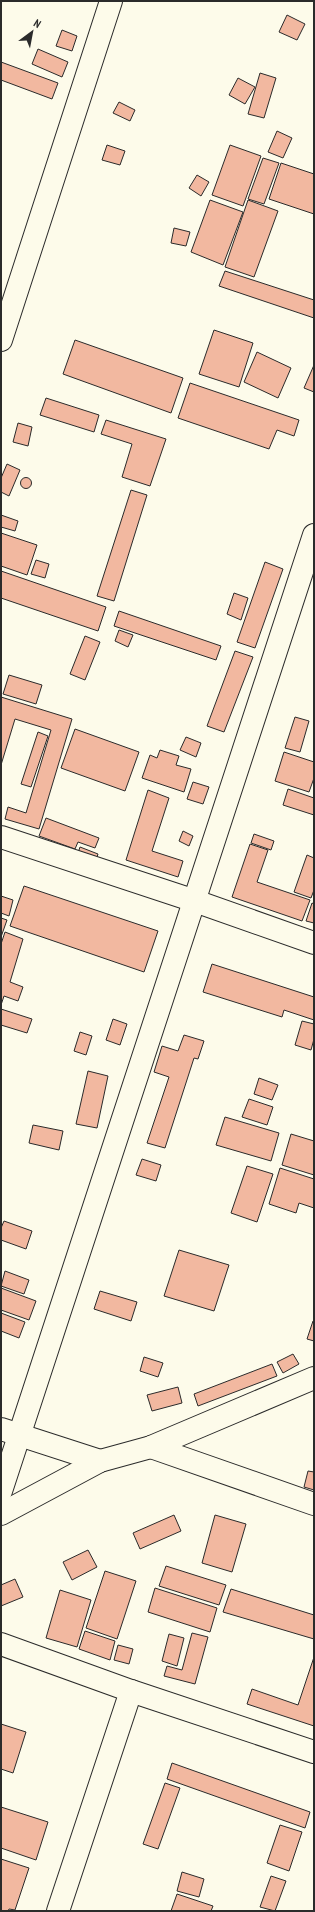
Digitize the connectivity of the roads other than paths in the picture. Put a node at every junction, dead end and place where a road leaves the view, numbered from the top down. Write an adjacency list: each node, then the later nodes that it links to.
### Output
1 (111, 1): 2 (street)
2 (1, 340)
3 (314, 535): 5 (street)
4 (1, 837): 5 (street)
5 (195, 901): 6 (street); 8 (street)
6 (314, 943)
7 (314, 1378): 9 (street)
8 (11, 1432): 10 (street); 11 (street)
9 (151, 1447): 10 (street); 12 (street)
10 (100, 1461): 13 (street)
11 (1, 1491)
12 (314, 1504)
13 (1, 1514)
14 (1, 1644): 15 (street)
15 (131, 1691): 16 (street); 17 (street)
16 (314, 1752)
17 (58, 1911)

